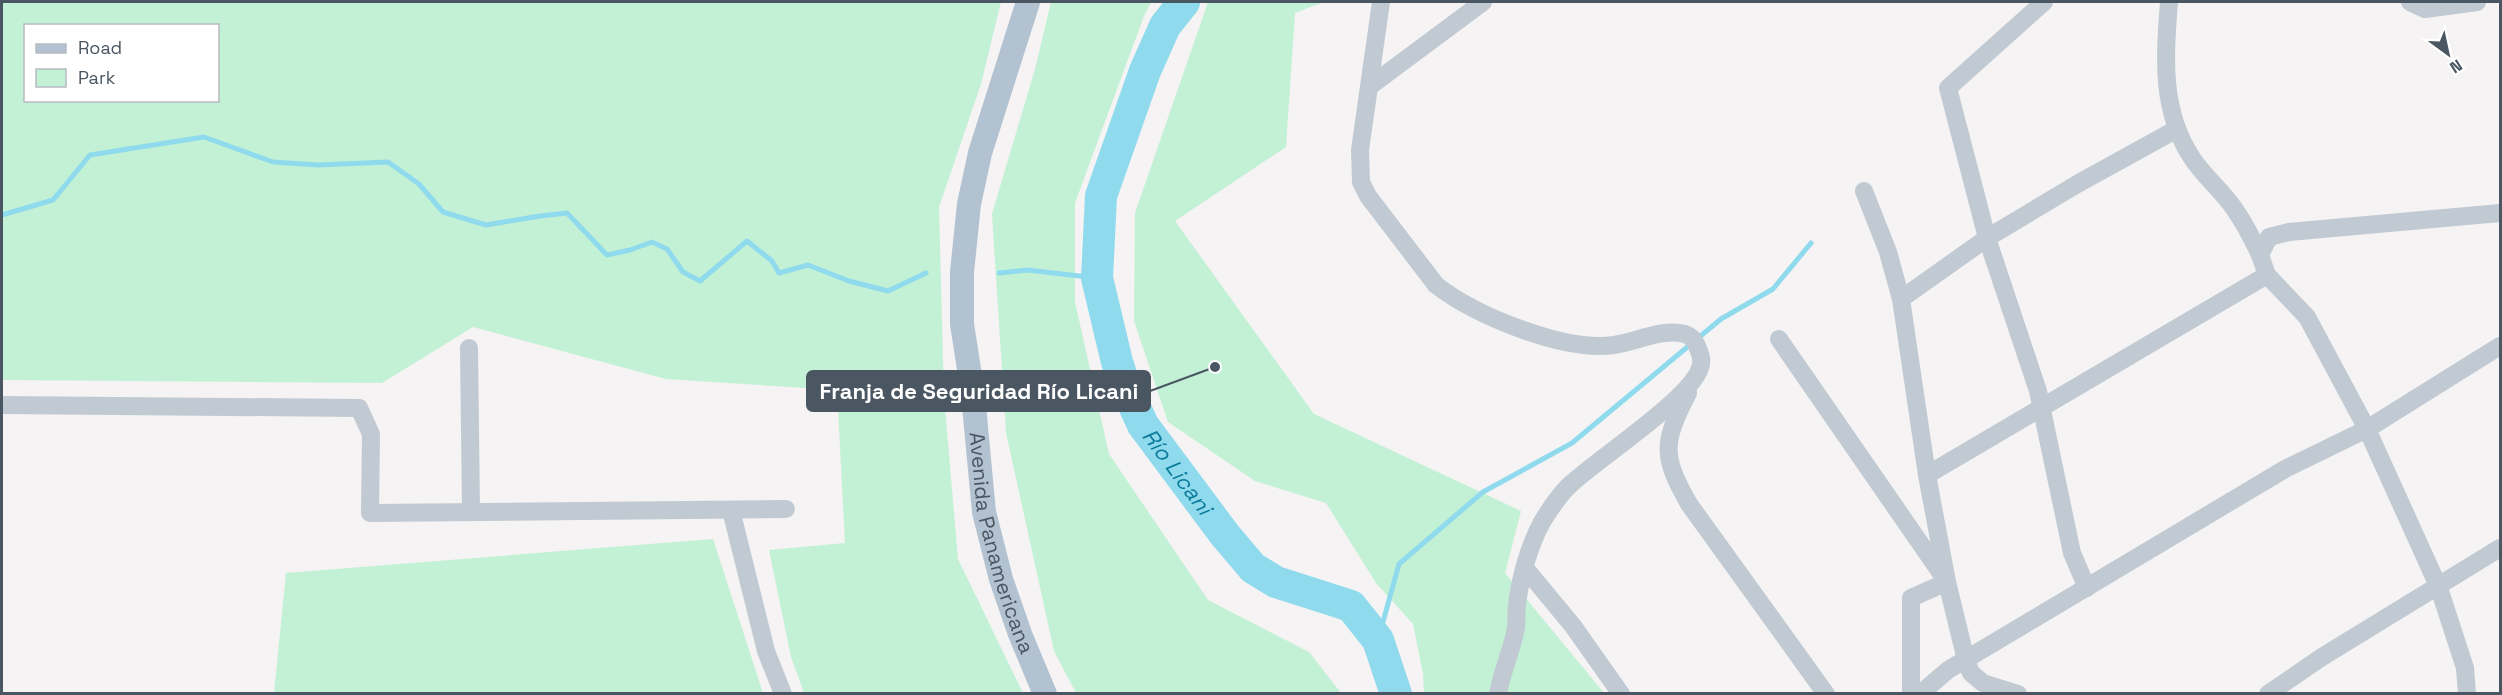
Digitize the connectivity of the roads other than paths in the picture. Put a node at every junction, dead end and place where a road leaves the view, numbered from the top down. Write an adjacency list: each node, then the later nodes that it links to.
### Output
1 (1028, 2): 35 (main road, Avenida Panamericana)
2 (1382, 2): 8 (street)
3 (2044, 2): 12 (street)
4 (2169, 2): 9 (street)
5 (2410, 2): 6 (street)
6 (2477, 2)
7 (1477, 4): 8 (street)
8 (1370, 86): 19 (street)
9 (2177, 129): 12 (street); 13 (street)
10 (1864, 191): 15 (street)
11 (2500, 213): 13 (street)
12 (1987, 238): 15 (street); 21 (street)
13 (2260, 255): 14 (street)
14 (2267, 275): 21 (street); 22 (street)
15 (1901, 298): 23 (street)
16 (1779, 339): 29 (street)
17 (2500, 346): 22 (street)
18 (469, 348): 26 (street)
19 (1694, 380): 28 (street); 38 (street)
20 (2, 405): 26 (street)
21 (2042, 407): 23 (street); 30 (street)
22 (2367, 429): 30 (street); 31 (street)
23 (1927, 475): 29 (street)
24 (786, 509): 25 (street)
25 (731, 510): 26 (street); 34 (street)
26 (471, 512)
27 (2500, 548): 31 (street)
28 (1525, 568): 36 (street); 37 (street)
29 (1947, 582): 32 (street); 39 (street)
30 (2087, 588): 32 (street)
31 (2439, 588): 33 (street); 42 (street)
32 (1966, 660): 40 (street); 41 (street)
33 (2465, 668): 43 (street); 44 (street)
34 (783, 693)
35 (1045, 693)
36 (1498, 693)
37 (1621, 693)
38 (1826, 693)
39 (1911, 693)
40 (1920, 693)
41 (2018, 693)
42 (2268, 693)
43 (2467, 693)
44 (2476, 693)

